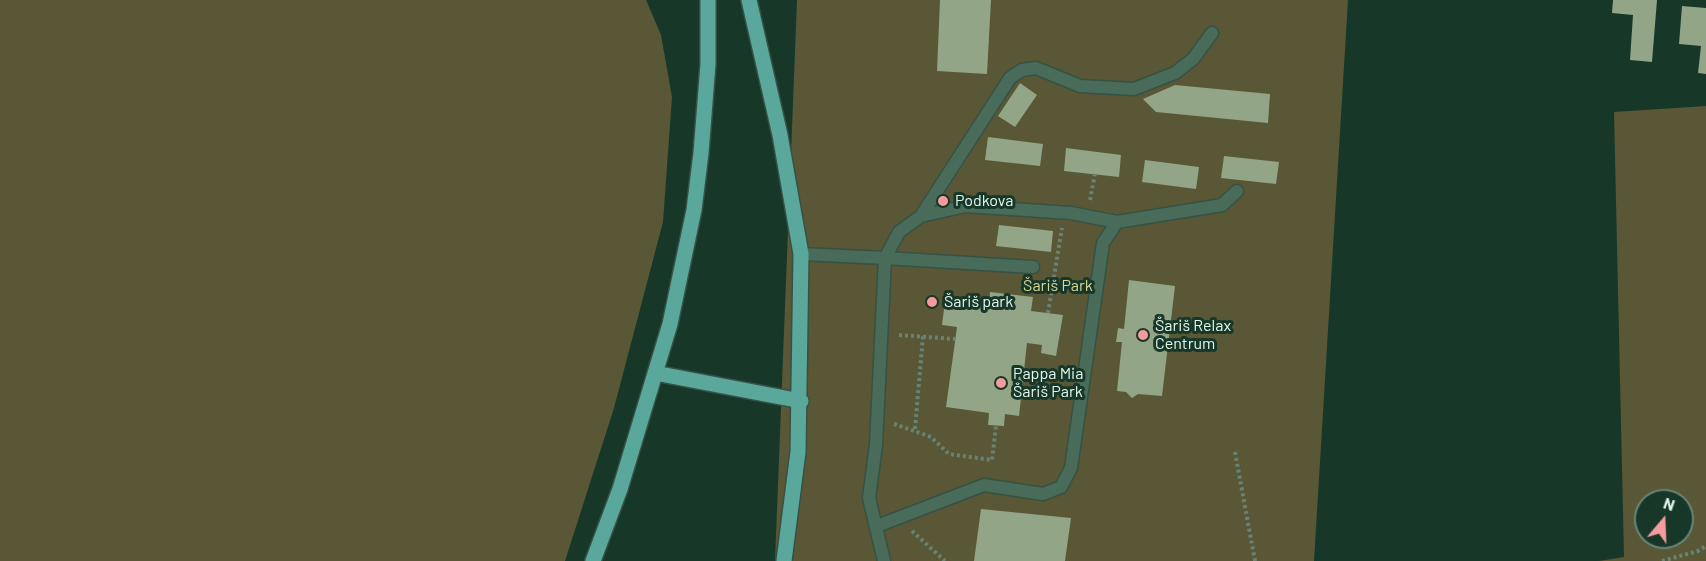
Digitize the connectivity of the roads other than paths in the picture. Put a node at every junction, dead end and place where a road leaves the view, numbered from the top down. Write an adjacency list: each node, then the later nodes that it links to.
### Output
1 (708, 0): 10 (main road)
2 (749, 0): 7 (main road)
3 (1212, 33): 5 (lane)
4 (1237, 191): 6 (lane)
5 (921, 216): 6 (lane); 8 (lane)
6 (1117, 222): 12 (lane)
7 (801, 254): 8 (lane); 11 (main road)
8 (885, 258): 9 (lane); 12 (lane)
9 (1034, 267)
10 (655, 373): 11 (main road); 13 (main road)
11 (801, 401): 14 (main road)
12 (878, 526): 15 (lane)
13 (593, 561)
14 (784, 561)
15 (884, 561)

